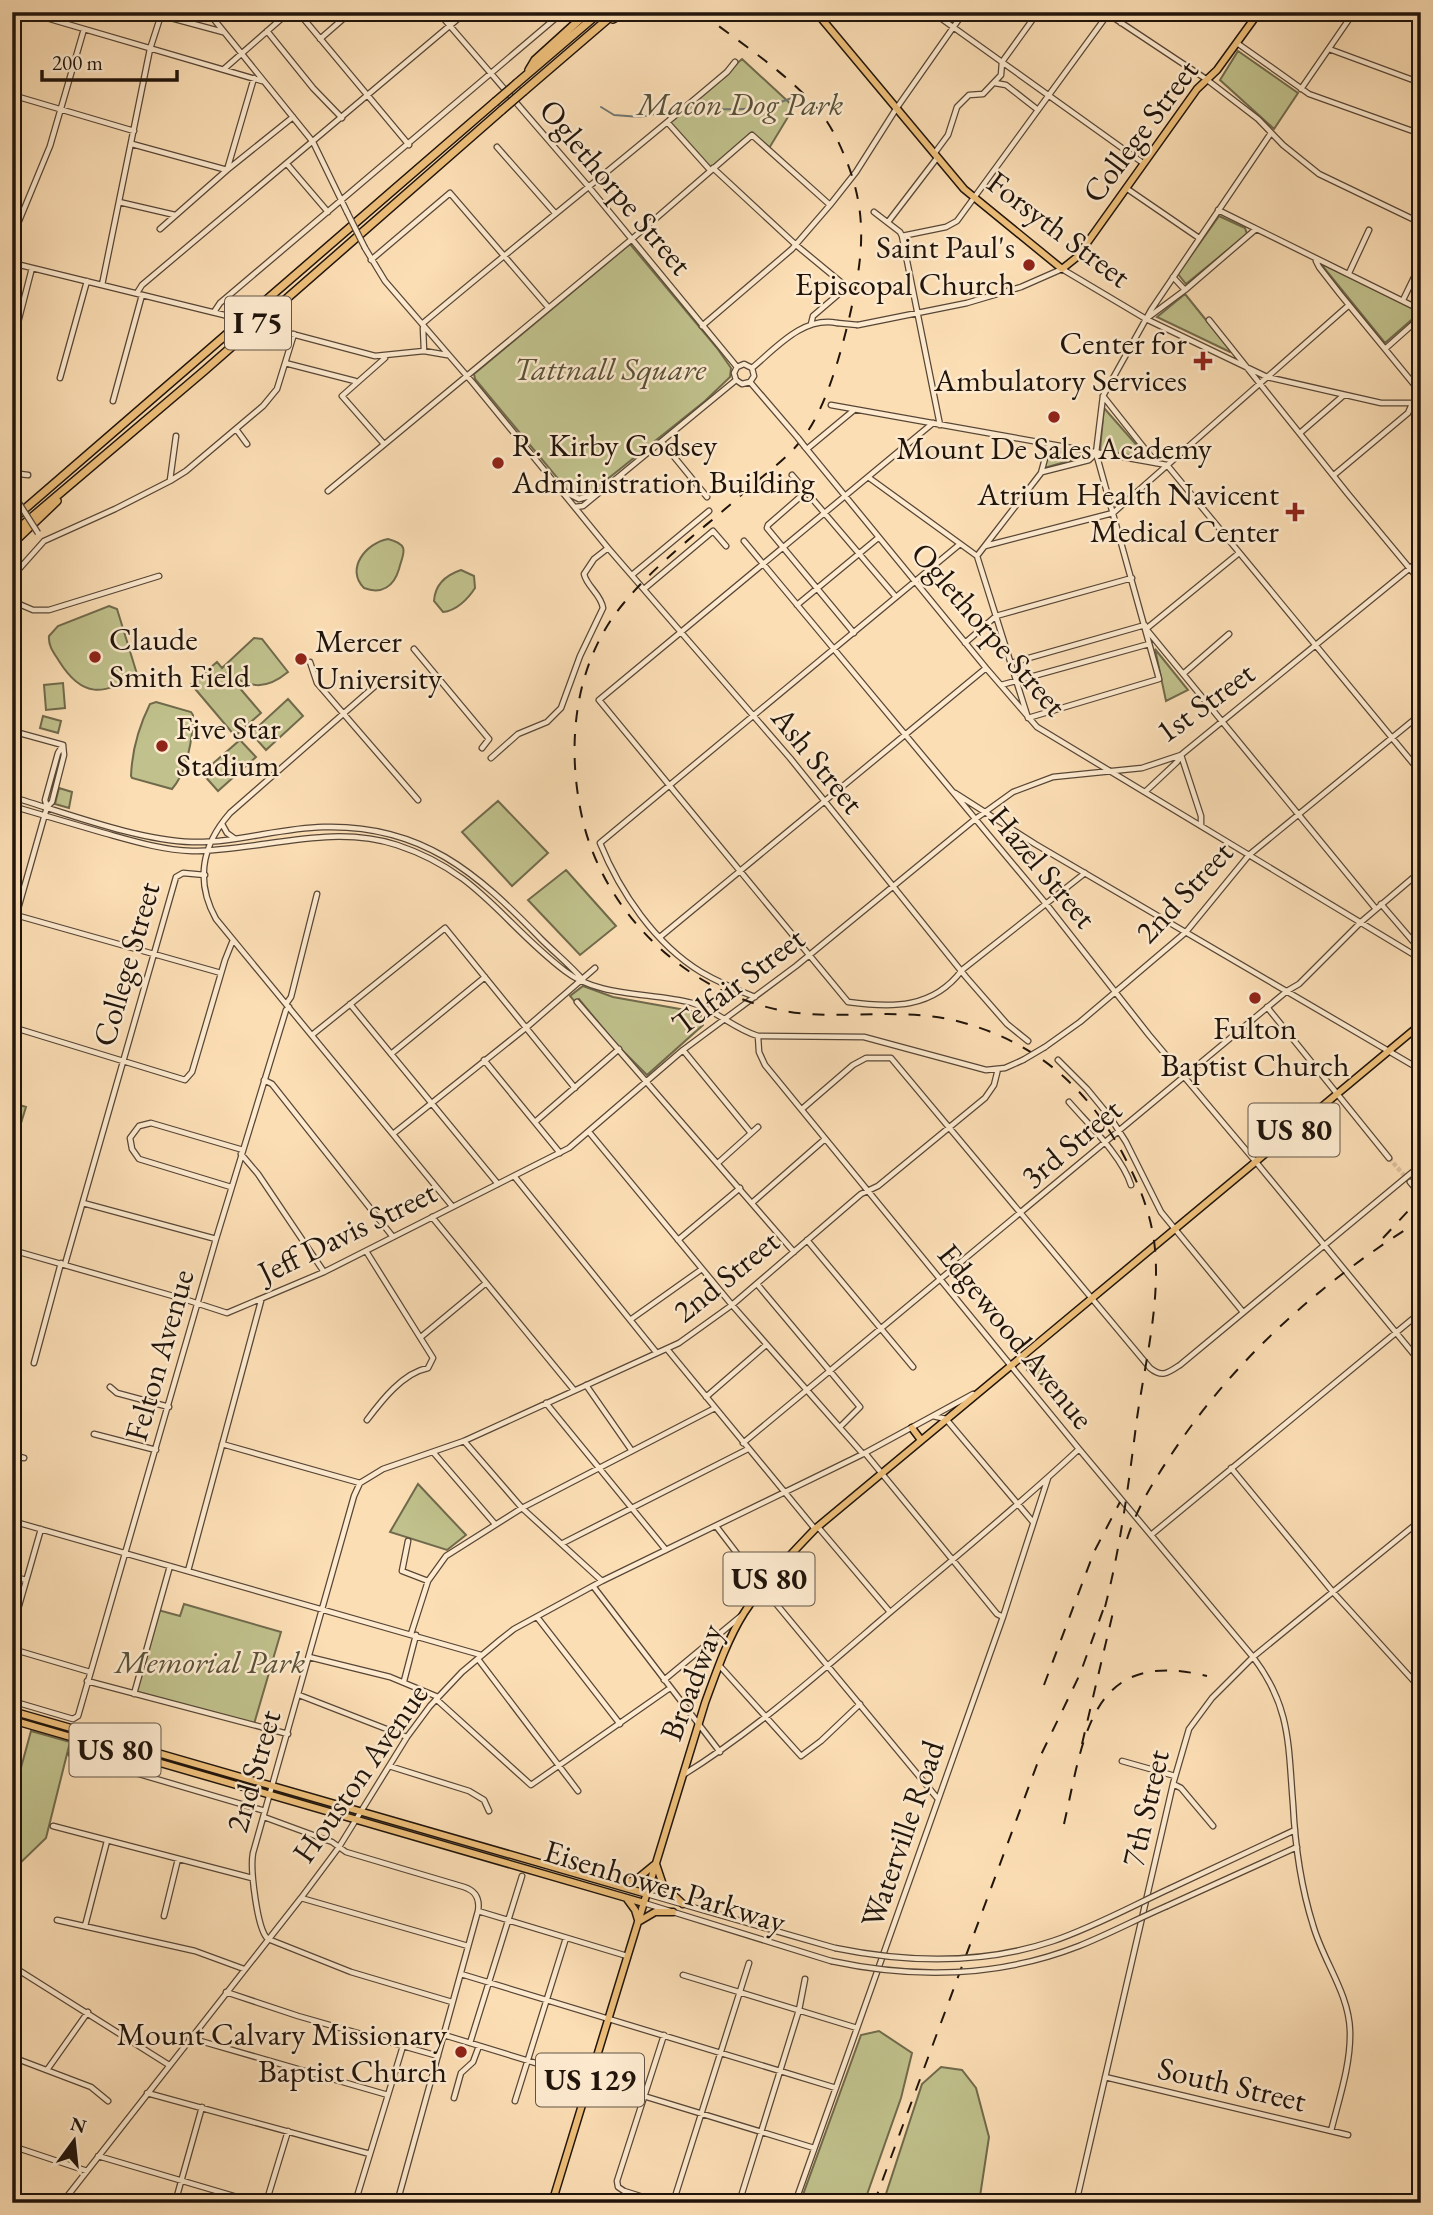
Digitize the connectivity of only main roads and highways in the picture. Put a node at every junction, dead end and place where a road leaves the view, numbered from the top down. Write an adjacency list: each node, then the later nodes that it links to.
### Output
1 (588, 12): 8 (highway)
2 (600, 12): 8 (highway, I 75)
3 (616, 12): 7 (highway, I 75)
4 (625, 12): 7 (highway)
5 (816, 12): 9 (main road, Forsyth Street)
6 (1259, 12): 9 (main road, College Street)
7 (595, 31): 10 (highway, I 75, bridge)
8 (526, 75): 11 (highway, I 75, bridge)
9 (1062, 269)
10 (71, 483): 12 (highway, I 75); 13 (highway)
11 (12, 519)
12 (12, 534)
13 (12, 544)
14 (1421, 1024): 16 (main road, Broadway / US 80)
15 (912, 1428): 16 (main road)
16 (921, 1440): 19 (main road, Broadway / US 80)
17 (12, 1711): 20 (main road, Eisenhower Parkway / US 80)
18 (12, 1720): 22 (main road, Eisenhower Parkway / US 80)
19 (656, 1864): 20 (main road); 21 (main road, US 80); 24 (main road)
20 (617, 1885): 21 (main road, Eisenhower Parkway)
21 (647, 1894): 23 (main road, US 80)
22 (625, 1897): 23 (main road, Eisenhower Parkway / US 80); 26 (main road)
23 (644, 1903): 26 (main road, US 129)
24 (683, 1904)
25 (673, 1912): 26 (main road)
26 (638, 1922): 27 (main road, US 129)
27 (552, 2203)

